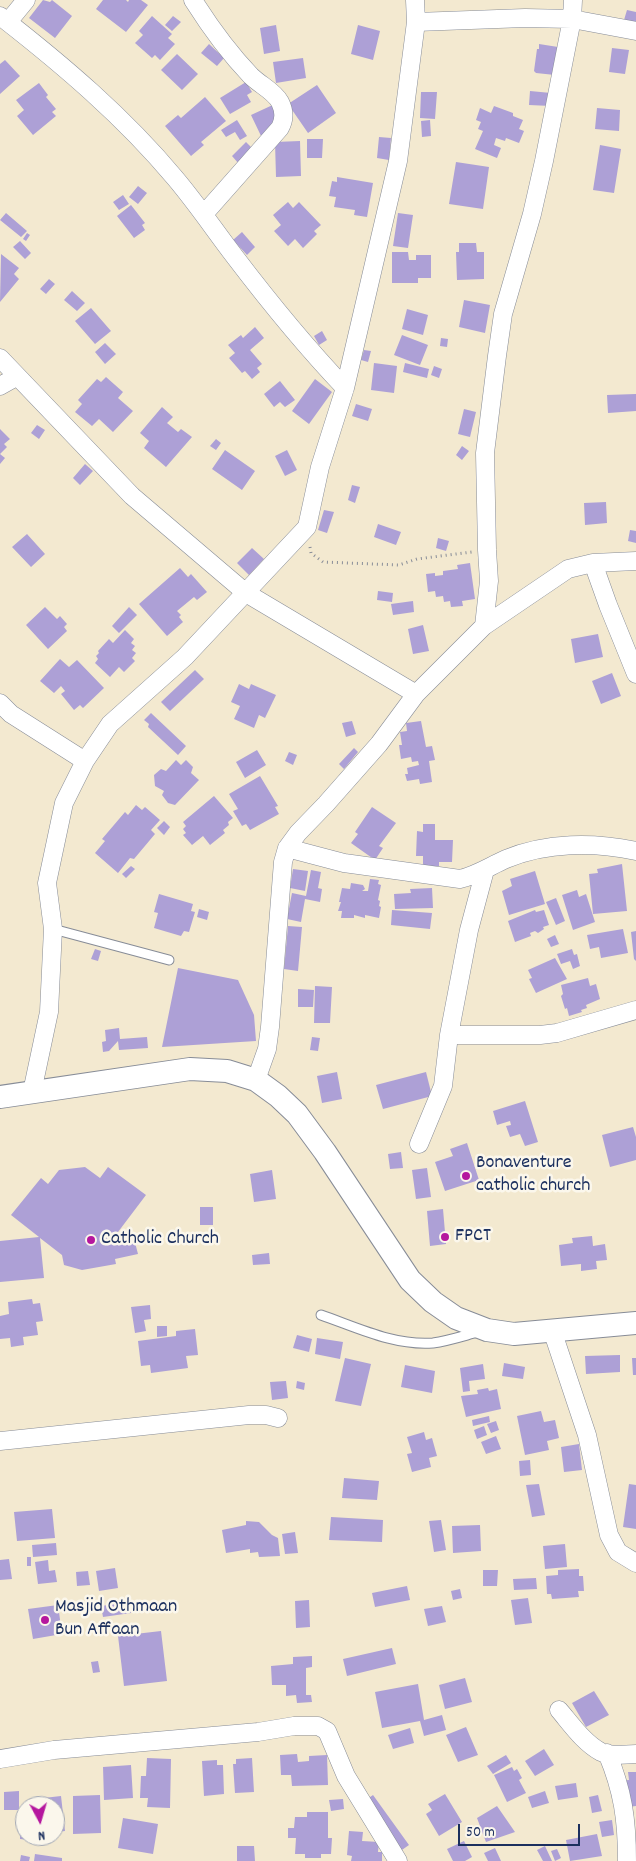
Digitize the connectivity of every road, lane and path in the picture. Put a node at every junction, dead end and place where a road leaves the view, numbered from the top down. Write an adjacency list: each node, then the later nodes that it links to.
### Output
1 (26, 0): 5 (street)
2 (193, 0): 9 (street)
3 (415, 0): 7 (street)
4 (573, 0): 6 (street)
5 (4, 19): 9 (street)
6 (572, 19): 7 (street); 8 (street); 15 (street)
7 (416, 22): 13 (street)
8 (636, 32)
9 (204, 214): 13 (street)
10 (0, 358): 11 (street)
11 (16, 377): 12 (street); 18 (street)
12 (0, 386)
13 (346, 388): 14 (street)
14 (307, 527): 15 (path); 18 (street)
15 (487, 550): 19 (street)
16 (636, 561): 17 (street)
17 (594, 563): 19 (street); 20 (street)
18 (246, 593): 21 (street); 23 (street)
19 (484, 626): 21 (street)
20 (636, 674)
21 (416, 694): 24 (street)
22 (0, 703): 23 (street)
23 (85, 761): 27 (street)
24 (287, 848): 26 (street); 31 (street)
25 (636, 851): 26 (street)
26 (485, 870): 30 (street)
27 (53, 929): 28 (lane); 32 (street)
28 (169, 960)
29 (636, 1010): 30 (street)
30 (449, 1035): 34 (street)
31 (256, 1080): 32 (street); 37 (street)
32 (32, 1092): 33 (street)
33 (0, 1097)
34 (420, 1144)
35 (321, 1315): 37 (lane)
36 (636, 1323): 38 (street)
37 (486, 1330): 38 (street)
38 (552, 1330): 41 (street)
39 (278, 1418): 40 (street)
40 (0, 1441)
41 (636, 1563)
42 (559, 1710): 43 (street)
43 (607, 1753): 44 (street); 47 (street)
44 (636, 1754)
45 (0, 1759): 46 (street)
46 (398, 1861)
47 (627, 1861)

